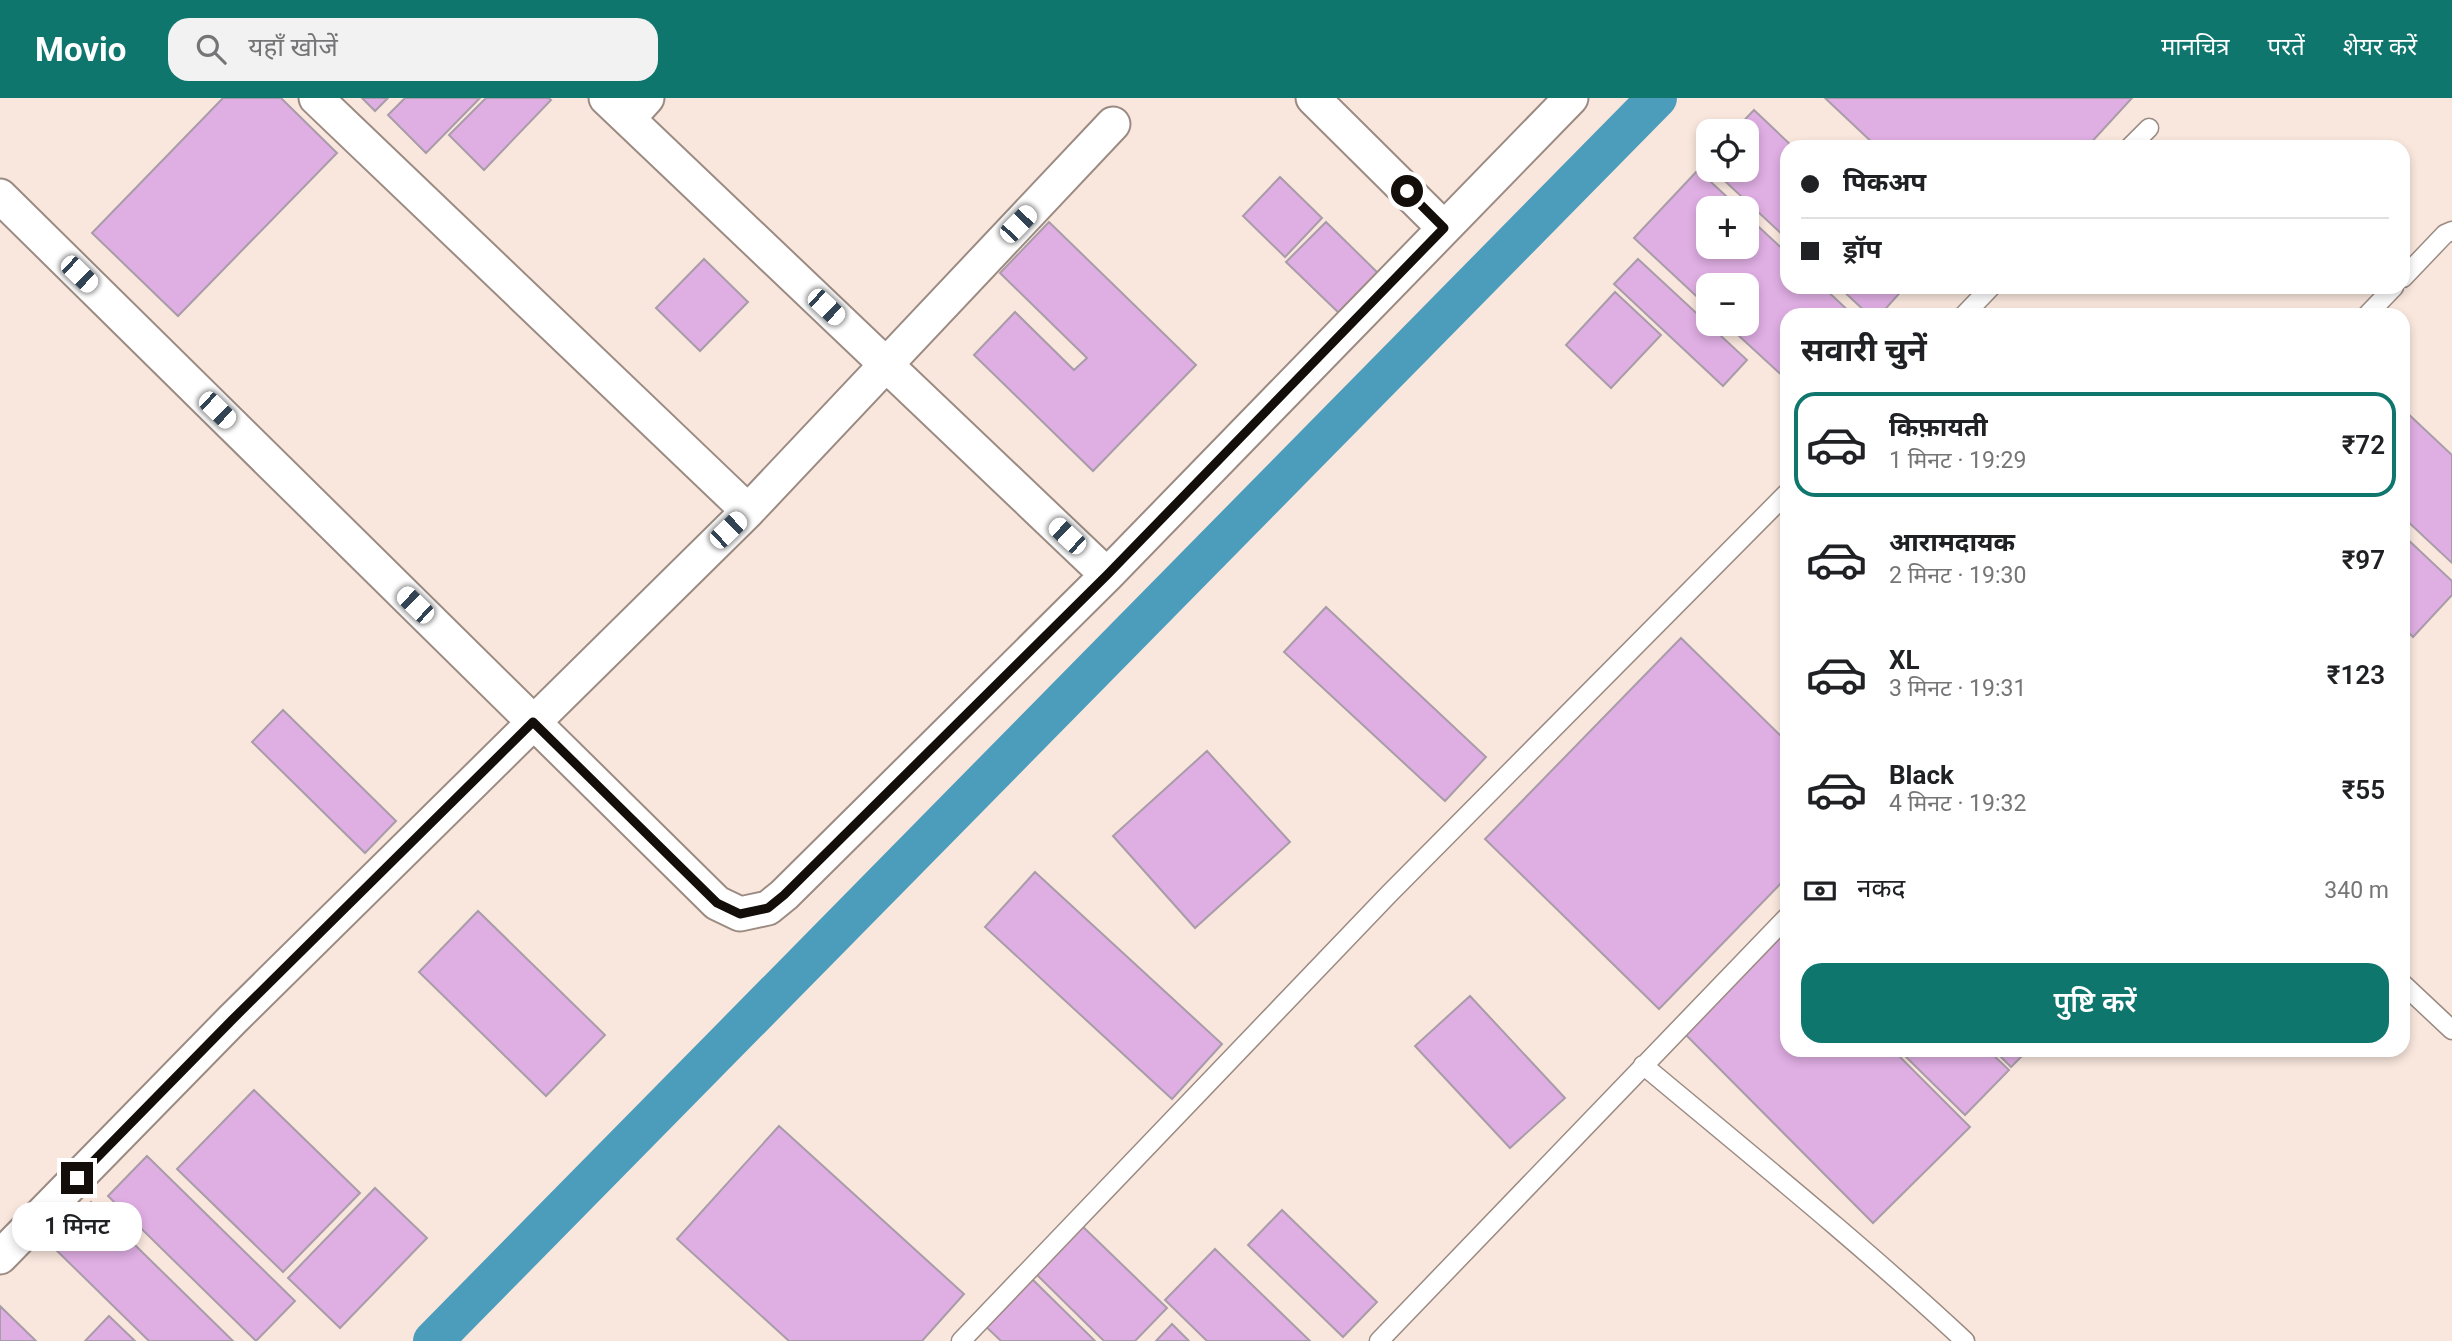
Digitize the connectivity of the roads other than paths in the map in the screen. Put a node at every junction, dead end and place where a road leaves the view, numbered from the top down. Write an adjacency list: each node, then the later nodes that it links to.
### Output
1 (316, 98): 18 (street)
2 (1313, 98): 9 (street)
3 (1571, 98): 9 (street)
4 (627, 105): 16 (street)
5 (1113, 124): 16 (street)
6 (2149, 128): 7 (lane)
7 (2137, 140)
8 (0, 196): 20 (street)
9 (1444, 228): 19 (street)
10 (2452, 231): 11 (lane)
11 (2410, 271)
12 (1984, 294): 14 (lane)
13 (2387, 294): 15 (lane)
14 (1971, 308)
15 (2374, 308)
16 (885, 364): 18 (street); 19 (street)
17 (1780, 500): 26 (lane)
18 (748, 511): 20 (street)
19 (1107, 575): 20 (street)
20 (533, 722): 25 (street)
21 (1780, 924): 24 (lane)
22 (2410, 991): 23 (lane)
23 (2452, 1030)
24 (1643, 1066): 27 (lane); 28 (lane)
25 (0, 1257)
26 (961, 1341)
27 (1379, 1341)
28 (1965, 1341)

